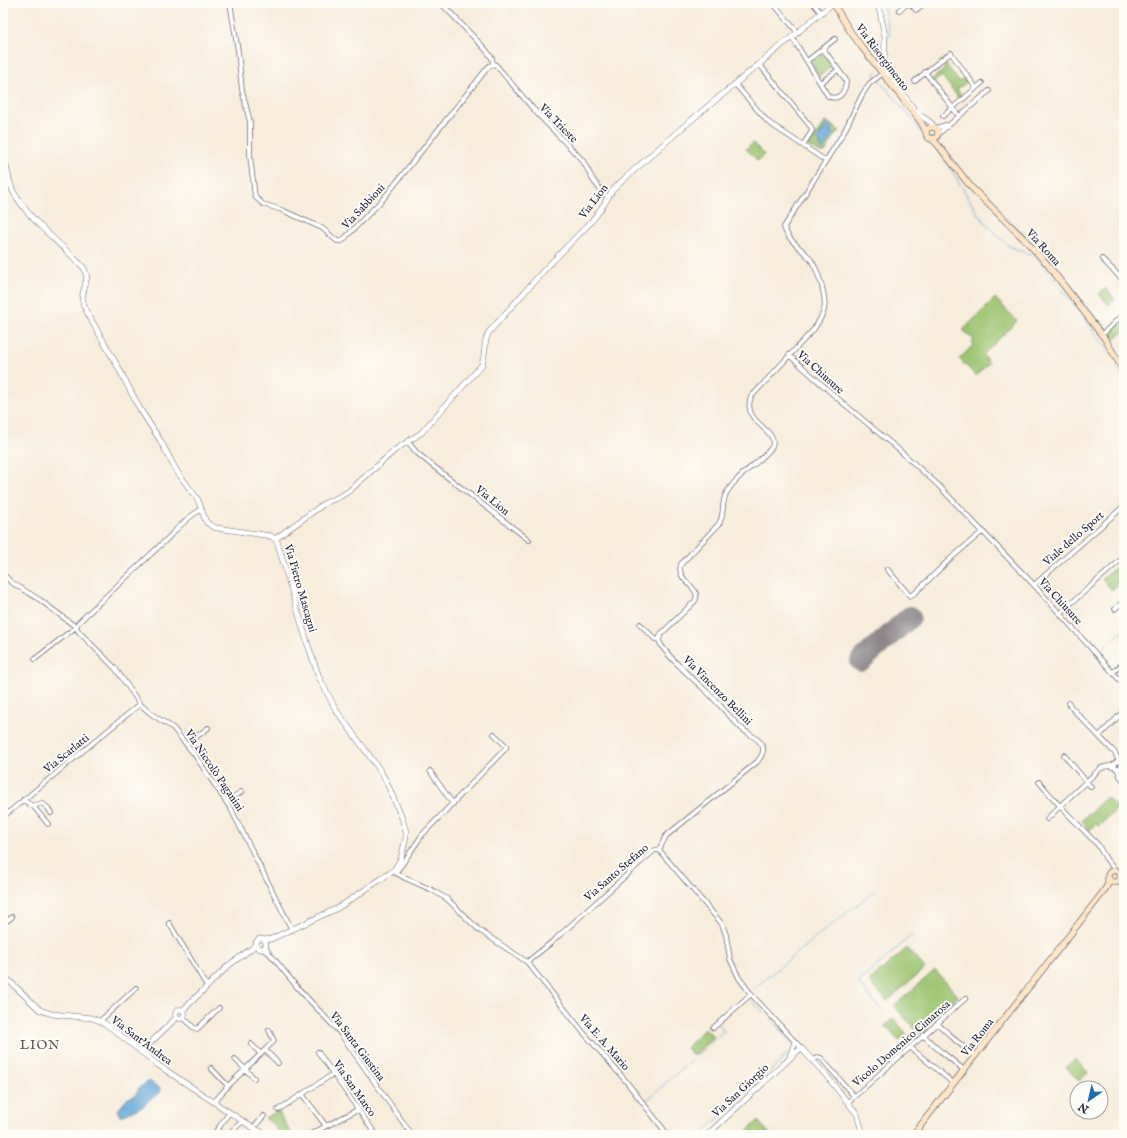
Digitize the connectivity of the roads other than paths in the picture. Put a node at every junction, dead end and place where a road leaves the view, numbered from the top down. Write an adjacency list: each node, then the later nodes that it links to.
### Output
1 (230, 3): 16 (street, Via Sabbioni)
2 (441, 3): 16 (street, Via Trieste)
3 (773, 3): 11 (street)
4 (812, 3): 10 (street)
5 (833, 3): 10 (street, Via Lion); 20 (main road, Via Risorgimento)
6 (878, 3): 33 (street)
7 (910, 3): 8 (street); 9 (street)
8 (925, 3)
9 (899, 10)
10 (821, 13): 11 (street, Via Lion)
11 (798, 33): 12 (street, Via Lion)
12 (792, 37): 15 (street); 17 (street, Via Lion)
13 (835, 39): 14 (street)
14 (823, 49): 15 (street); 18 (street)
15 (807, 61): 22 (street)
16 (494, 64): 39 (street, Via Trieste)
17 (759, 64): 24 (street, Via Lion); 36 (street)
18 (838, 70): 22 (street); 22 (street)
19 (925, 72): 21 (street); 25 (street); 28 (street)
20 (879, 75): 31 (main road, Via Risorgimento); 38 (street, Via Chiusure)
21 (915, 81)
22 (820, 83)
23 (982, 83): 25 (street)
24 (736, 84): 36 (street); 39 (street, Via Lion)
25 (976, 88): 27 (street); 28 (street)
26 (989, 91): 27 (street)
27 (982, 97): 30 (street)
28 (952, 108): 29 (street); 30 (street)
29 (942, 116)
30 (959, 116): 32 (street)
31 (921, 122): 33 (main road); 34 (main road)
32 (948, 124): 33 (street); 35 (street)
33 (933, 127): 34 (main road); 35 (main road)
34 (926, 132): 35 (main road)
35 (935, 136): 43 (main road, Via Roma)
36 (803, 145): 38 (street)
37 (3, 155): 48 (street, Via Pietro Mascagni)
38 (826, 160): 44 (street, Via Chiusure)
39 (608, 197): 46 (street, Via Lion)
40 (1102, 258): 41 (street)
41 (1124, 281)
42 (1124, 313): 43 (street)
43 (1102, 334): 45 (main road, Via Roma)
44 (790, 355): 49 (street, Via Chiusure); 61 (street)
45 (1124, 371)
46 (408, 442): 50 (street, Via Lion); 51 (street, Via Lion)
47 (1124, 506): 55 (street, Viale dello Sport)
48 (201, 510): 50 (street, Via Pietro Mascagni); 60 (street)
49 (983, 531): 53 (street); 55 (street, Via Chiusure)
50 (275, 539): 92 (street, Via Pietro Mascagni)
51 (529, 540)
52 (1124, 557): 58 (street)
53 (888, 569)
54 (3, 574): 60 (street, Via Niccolò Paganini)
55 (1034, 584): 58 (street, Via Chiusure)
56 (1124, 601): 57 (street)
57 (1115, 609)
58 (1060, 613): 64 (street, Via Chiusure)
59 (640, 624): 61 (street, Via Vincenzo Bellini)
60 (76, 627): 62 (street); 67 (street, Via Niccolò Paganini)
61 (659, 640): 90 (street, Via Vincenzo Bellini)
62 (35, 659)
63 (1124, 663): 64 (street)
64 (1113, 672): 65 (street, Via Chiusure)
65 (1124, 685)
66 (1069, 703): 71 (street)
67 (140, 704): 72 (street, Via Niccolò Paganini); 81 (street, Via Scarlatti)
68 (1124, 711): 71 (street)
69 (208, 728): 72 (street)
70 (494, 734): 83 (street, Via Pietro Mascagni)
71 (1099, 736): 74 (street)
72 (187, 744): 82 (street, Via Niccolò Paganini)
73 (1064, 755): 78 (street)
74 (1120, 764): 76 (street); 78 (street)
75 (430, 771): 83 (street)
76 (1124, 781)
77 (1039, 782): 85 (street)
78 (1086, 782): 79 (street); 85 (street)
79 (1091, 787)
80 (242, 792): 82 (street)
81 (23, 800): 84 (street); 87 (street, Via Scarlatti)
82 (227, 801): 100 (street, Via Niccolò Paganini)
83 (453, 804): 92 (street, Via Pietro Mascagni)
84 (33, 806): 86 (street); 89 (street)
85 (1060, 806): 88 (street); 91 (street)
86 (50, 813)
87 (3, 817)
88 (1047, 819)
89 (48, 824)
90 (660, 850): 102 (street, Via Santo Stefano); 106 (street, Via Santo Stefano)
91 (1106, 859): 94 (street); 96 (street)
92 (401, 862): 95 (street, Via Pietro Mascagni)
93 (1124, 867): 94 (main road)
94 (1119, 871): 96 (main road); 96 (main road, Via Roma)
95 (394, 872): 100 (street, Via Pietro Mascagni); 102 (street)
96 (1111, 879): 126 (main road, Via Roma)
97 (12, 917): 99 (street)
98 (170, 923): 104 (street)
99 (3, 924)
100 (292, 930): 101 (street, Via Pietro Mascagni)
101 (262, 945): 104 (street); 157 (street, Via Santa Giustina)
102 (527, 962): 158 (street, Via E. A. Mario)
103 (3, 976): 112 (street, Via Sant'Andrea)
104 (207, 986): 109 (street)
105 (136, 988): 112 (street)
106 (750, 994): 114 (street); 117 (street, Via Santo Stefano)
107 (966, 998): 113 (street, Vicolo Domenico Cimarosa)
108 (219, 1008): 111 (street)
109 (183, 1010): 110 (street); 111 (street)
110 (177, 1017): 111 (street); 122 (street)
111 (183, 1017)
112 (100, 1021): 122 (street, Via Sant'Andrea)
113 (937, 1024): 116 (street, Vicolo Domenico Cimarosa); 126 (street)
114 (713, 1028)
115 (269, 1030): 121 (street)
116 (923, 1035): 119 (street, Vicolo Domenico Cimarosa); 133 (street)
117 (795, 1042): 120 (street, Via Santo Stefano); 128 (street, Via San Giorgio)
118 (251, 1044): 125 (street)
119 (910, 1047): 138 (street); 141 (street, Vicolo Domenico Cimarosa)
120 (801, 1048): 124 (street, Via Santo Stefano); 128 (street, Via San Giorgio)
121 (265, 1050): 125 (street); 130 (street)
122 (141, 1052): 142 (street, Via Sant'Andrea)
123 (318, 1052): 134 (street, Via San Marco)
124 (806, 1053): 128 (street, Via San Giorgio); 129 (street, Via Santo Stefano)
125 (261, 1054): 132 (street)
126 (974, 1056): 133 (main road, Via Roma)
127 (235, 1059): 132 (street)
128 (787, 1060): 159 (street, Via San Giorgio)
129 (813, 1061): 135 (street, Via Santo Stefano); 137 (street, Via Santo Stefano)
130 (278, 1063)
131 (211, 1068): 139 (street)
132 (246, 1069): 136 (street); 139 (street)
133 (964, 1070): 138 (main road, Via Roma)
134 (333, 1074): 140 (street); 144 (street, Via San Marco)
135 (836, 1076): 137 (street); 141 (street)
136 (254, 1078)
137 (830, 1080): 143 (street, Via Santo Stefano)
138 (953, 1083): 160 (main road, Via Roma)
139 (228, 1086): 142 (street)
140 (302, 1094): 145 (street); 149 (street)
141 (854, 1096): 143 (street, Vicolo Domenico Cimarosa)
142 (214, 1102): 146 (street, Via Sant'Andrea)
143 (848, 1102): 151 (street, Via Santo Stefano)
144 (358, 1109): 149 (street); 156 (street, Via San Marco)
145 (278, 1110)
146 (229, 1113): 148 (street, Via Sant'Andrea); 152 (street)
147 (264, 1116): 150 (street)
148 (242, 1121): 150 (street, Via Sant'Andrea); 153 (street)
149 (326, 1126): 155 (street)
150 (253, 1128): 154 (street, Via Sant'Andrea)
151 (861, 1134)
152 (213, 1135)
153 (227, 1135)
154 (267, 1135)
155 (309, 1135)
156 (376, 1135)
157 (412, 1135)
158 (668, 1135)
159 (707, 1135)
160 (913, 1135)

